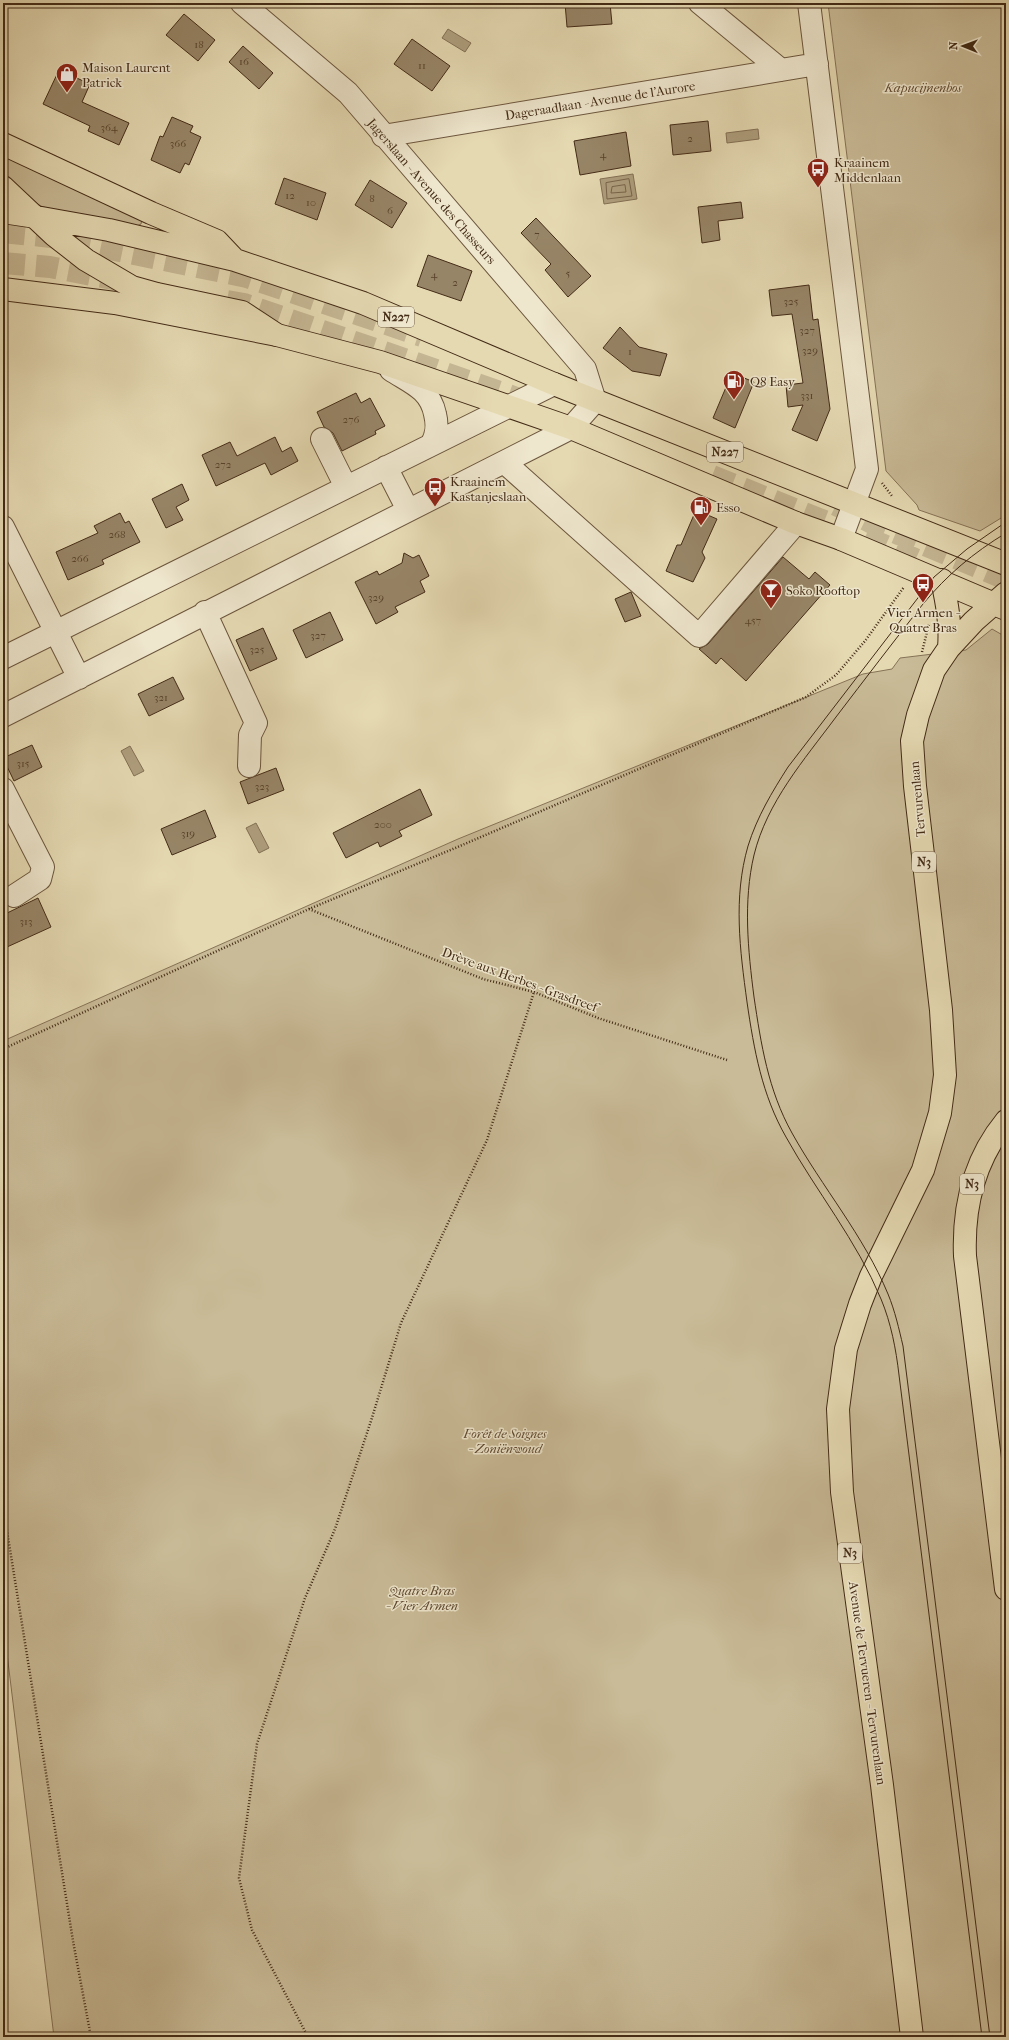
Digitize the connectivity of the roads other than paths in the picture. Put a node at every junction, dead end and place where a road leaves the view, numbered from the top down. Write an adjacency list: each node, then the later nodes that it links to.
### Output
1 (242, 3): 6 (street, Jagerslaan - Avenue des Chasseurs)
2 (700, 3): 5 (street)
3 (809, 3): 4 (street)
4 (817, 64): 5 (street, Dageraadlaan - Avenue de l'Aurore); 24 (street)
5 (781, 70): 6 (street, Dageraadlaan - Avenue de l'Aurore)
6 (383, 136): 16 (street, Jagerslaan - Avenue des Chasseurs)
7 (3, 144): 11 (main road, N227)
8 (3, 187): 10 (main road)
9 (3, 212): 10 (main road)
10 (36, 217): 11 (main road); 13 (main road)
11 (235, 260): 15 (main road, N227)
12 (3, 289): 13 (main road)
13 (277, 335): 14 (main road)
14 (380, 362): 17 (main road); 20 (street)
15 (554, 384): 16 (main road, N227); 17 (street)
16 (595, 401): 18 (street); 24 (main road, N227)
17 (510, 406): 18 (main road); 20 (street)
18 (571, 428): 21 (street); 26 (main road)
19 (322, 439): 23 (street)
20 (431, 444): 22 (street)
21 (504, 462): 25 (street); 26 (street)
22 (386, 467): 23 (street); 25 (street)
23 (346, 487): 33 (street)
24 (854, 504): 28 (street); 29 (main road, N227)
25 (408, 510): 32 (street)
26 (796, 523): 28 (main road)
27 (3, 527): 33 (street)
28 (840, 538): 30 (main road)
29 (1006, 564)
30 (944, 589): 31 (main road); 34 (main road)
31 (1002, 602): 34 (main road, Tervurenlaan / N3)
32 (205, 612): 36 (street); 38 (street)
33 (55, 631): 35 (street); 36 (street)
34 (949, 648): 41 (main road, Tervurenlaan / N3)
35 (3, 658)
36 (78, 678): 37 (street)
37 (3, 716)
38 (249, 766)
39 (3, 789): 40 (street)
40 (14, 896)
41 (944, 1084): 44 (main road, Avenue de Tervueren - Tervurenlaan / N3)
42 (1006, 1121): 43 (main road, N3)
43 (1006, 1589)
44 (912, 2037)

